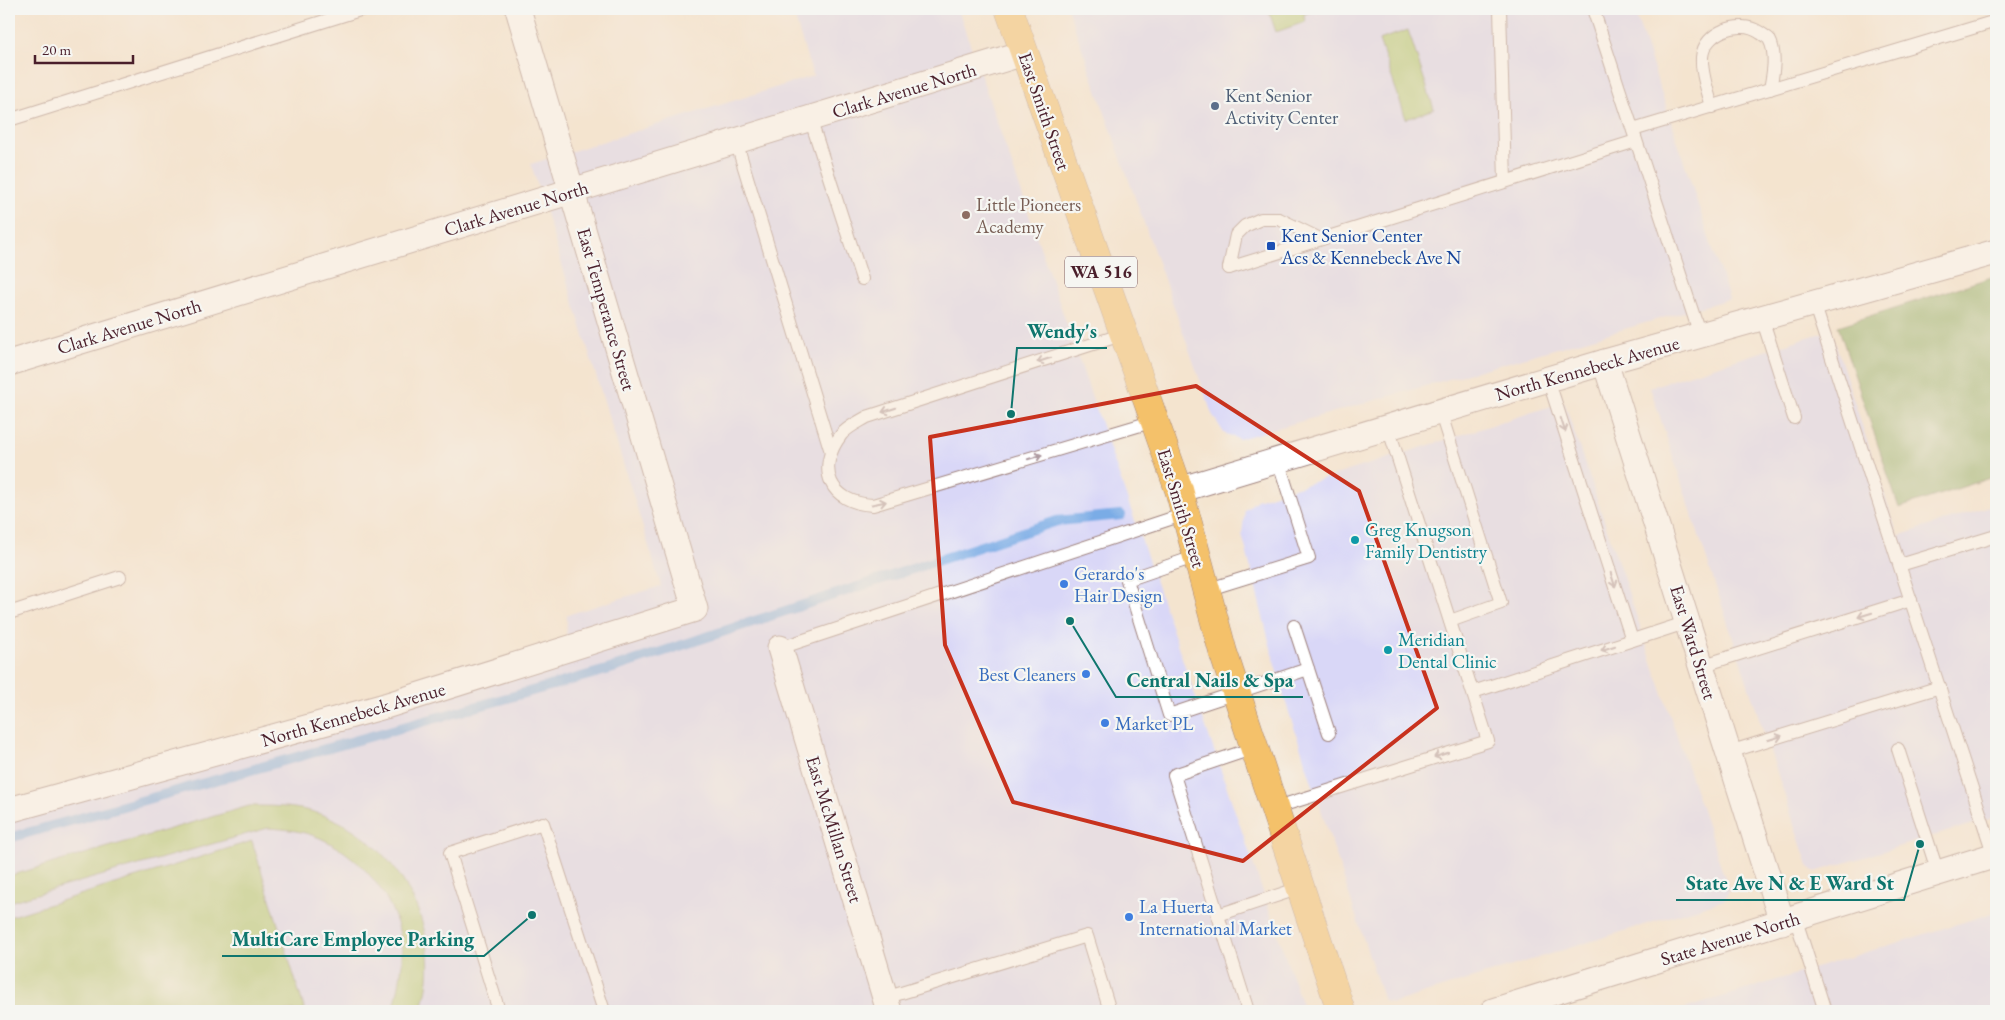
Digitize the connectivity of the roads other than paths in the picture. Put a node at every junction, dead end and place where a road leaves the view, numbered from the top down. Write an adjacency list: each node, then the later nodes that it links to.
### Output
1 (363, 9): 11 (lane)
2 (518, 9): 15 (street, East Temperance Street)
3 (1009, 9): 7 (main road, East Smith Street / WA 516)
4 (1500, 9): 14 (lane)
5 (1593, 9): 12 (lane)
6 (1996, 21): 8 (lane)
7 (1024, 53): 10 (street, Clark Avenue North); 21 (main road, East Smith Street / WA 516)
8 (1770, 89): 9 (lane); 9 (lane)
9 (1712, 107): 12 (lane)
10 (810, 118): 13 (street, Clark Avenue North); 18 (lane)
11 (9, 120)
12 (1634, 136): 14 (lane); 22 (lane)
13 (736, 141): 15 (street, Clark Avenue North); 30 (lane)
14 (1505, 180): 16 (lane)
15 (572, 191): 24 (street, Clark Avenue North); 39 (street, East Temperance Street)
16 (1320, 239): 16 (lane)
17 (1996, 252): 19 (street, North Kennebeck Avenue)
18 (862, 278)
19 (1814, 303): 20 (street, North Kennebeck Avenue); 35 (lane)
20 (1762, 318): 22 (street, North Kennebeck Avenue); 27 (lane)
21 (1124, 334): 28 (main road, East Smith Street / WA 516); 30 (lane, one-way to 30)
22 (1700, 335): 23 (street, North Kennebeck Avenue)
23 (1606, 362): 25 (street, North Kennebeck Avenue); 42 (street, East Ward Street)
24 (9, 363)
25 (1548, 379): 26 (street, North Kennebeck Avenue); 44 (lane, one-way to 44)
26 (1440, 411): 29 (street, North Kennebeck Avenue); 41 (lane)
27 (1794, 418)
28 (1154, 421): 30 (lane, one-way to 28); 32 (main road, East Smith Street / WA 516)
29 (1388, 428): 31 (street, North Kennebeck Avenue); 41 (lane)
30 (831, 452)
31 (1278, 460): 32 (street, North Kennebeck Avenue); 37 (lane)
32 (1182, 502): 34 (main road, East Smith Street / WA 516); 45 (lane)
33 (1996, 536): 35 (lane)
34 (1197, 556): 37 (main road, East Smith Street / WA 516); 50 (lane)
35 (1900, 565): 38 (lane)
36 (120, 577): 40 (lane)
37 (1206, 590): 50 (main road, East Smith Street / WA 516)
38 (1911, 600): 46 (lane, one-way to 46); 48 (lane)
39 (695, 609): 56 (street, North Kennebeck Avenue)
40 (9, 613)
41 (1450, 621): 49 (lane)
42 (1688, 622): 44 (lane); 46 (street, East Ward Street)
43 (1294, 626): 47 (lane)
44 (1632, 640): 49 (lane, one-way to 49)
45 (780, 648): 62 (street, East McMillan Street)
46 (1701, 666): 54 (street, East Ward Street)
47 (1308, 669): 50 (lane); 51 (lane)
48 (1940, 688): 54 (lane, one-way to 48); 57 (lane)
49 (1473, 692): 55 (lane, one-way to 55)
50 (1236, 693): 52 (main road, East Smith Street / WA 516)
51 (1329, 733)
52 (1254, 748): 55 (main road, East Smith Street / WA 516); 60 (lane)
53 (1898, 749): 58 (lane)
54 (1729, 752): 61 (street, East Ward Street)
55 (1274, 808): 59 (main road, East Smith Street / WA 516)
56 (9, 810)
57 (1995, 855): 58 (street, State Avenue North)
58 (1938, 873): 61 (street, State Avenue North)
59 (1300, 888): 60 (lane); 67 (main road, East Smith Street / WA 516)
60 (1218, 915): 66 (lane)
61 (1789, 920): 68 (street, State Avenue North); 69 (lane)
62 (887, 1005): 65 (lane)
63 (499, 1011): 64 (lane)
64 (604, 1011)
65 (1110, 1011)
66 (1248, 1011)
67 (1341, 1011)
68 (1493, 1011)
69 (1825, 1011)

